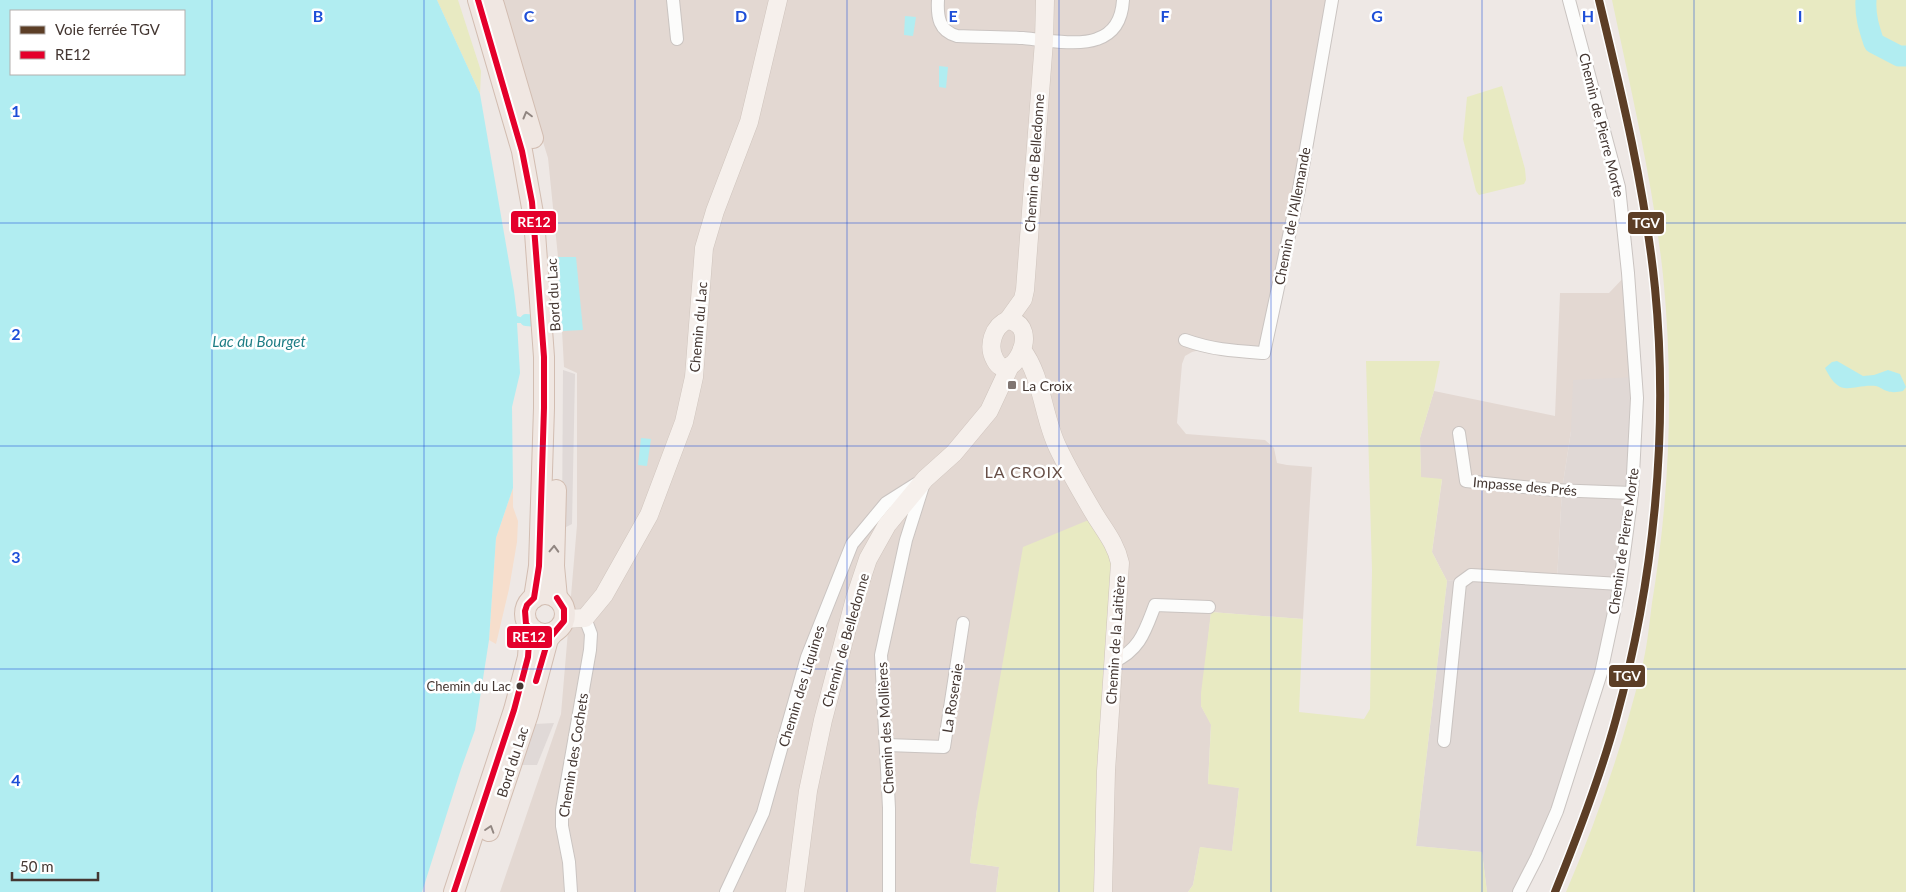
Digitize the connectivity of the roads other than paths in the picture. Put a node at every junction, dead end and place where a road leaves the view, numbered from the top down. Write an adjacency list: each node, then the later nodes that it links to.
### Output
1 (478, 0): 12 (main road, Bord du Lac)
2 (493, 0): 12 (main road, Bord du Lac, one-way to 2)
3 (673, 0): 10 (street)
4 (778, 0): 23 (main road, Chemin du Lac)
5 (938, 0): 11 (street)
6 (1045, 0): 11 (main road, Chemin de Belledonne)
7 (1123, 0): 11 (street)
8 (1332, 0): 14 (street, Chemin de l'Allemande)
9 (1569, 0): 18 (street, Chemin de Pierre Morte)
10 (677, 39)
11 (1044, 40): 13 (main road, Chemin de Belledonne)
12 (548, 322): 20 (main road, Bord du Lac); 21 (main road, Bord du Lac, one-way to 12)
13 (1014, 323): 15 (main road); 15 (main road, Chemin de Belledonne)
14 (1185, 340)
15 (1012, 361): 17 (main road, Chemin de Belledonne); 27 (main road, Chemin de la Laitière)
16 (1459, 433): 18 (street, Impasse des Prés)
17 (925, 479): 29 (street, Chemin des Mollières); 33 (street, Chemin des Liquines); 34 (main road, Chemin de Belledonne)
18 (1632, 494): 19 (street, Chemin de Pierre Morte)
19 (1620, 584): 28 (street); 37 (street, Chemin de Pierre Morte)
20 (534, 598): 21 (main road); 26 (main road)
21 (556, 598): 25 (main road)
22 (1209, 607): 27 (street)
23 (585, 618): 25 (main road); 32 (street, Chemin des Cochets)
24 (963, 623): 29 (street, La Roseraie)
25 (559, 626): 26 (main road); 31 (main road, Bord du Lac, one-way to 25)
26 (530, 628): 30 (main road, Bord du Lac)
27 (1113, 662): 36 (main road, Chemin de la Laitière)
28 (1444, 741)
29 (887, 744): 35 (street, Chemin des Mollières)
30 (454, 892)
31 (469, 892)
32 (571, 892)
33 (726, 892)
34 (796, 892)
35 (889, 892)
36 (1103, 892)
37 (1519, 892)

